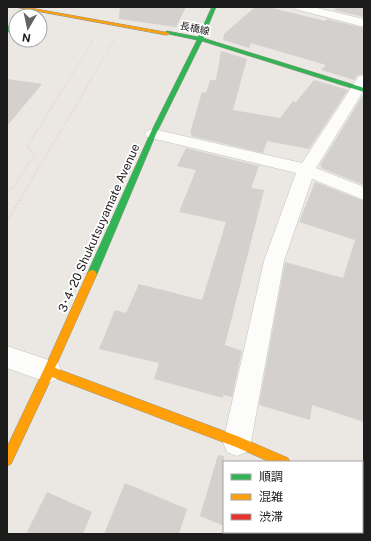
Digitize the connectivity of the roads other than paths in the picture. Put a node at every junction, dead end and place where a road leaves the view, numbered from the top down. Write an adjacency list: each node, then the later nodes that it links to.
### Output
1 (17, 7): 4 (street, 長橋線)
2 (214, 7): 7 (street, 3･4･20 Shukutsuyamate Avenue)
3 (299, 7): 6 (street)
4 (30, 8)
5 (48, 11): 7 (street, 長橋線)
6 (364, 23)
7 (200, 39): 8 (street, 長橋線); 9 (street, 3･4･20 Shukutsuyamate Avenue)
8 (362, 85): 10 (street)
9 (152, 134): 10 (street); 13 (street, 3･4･20 Shukutsuyamate Avenue)
10 (306, 170): 11 (street); 14 (street)
11 (364, 194)
12 (7, 357): 13 (street)
13 (49, 371): 14 (street); 15 (street, 3･4･20 Shukutsuyamate Avenue)
14 (237, 442): 16 (street)
15 (7, 460)
16 (282, 461)

